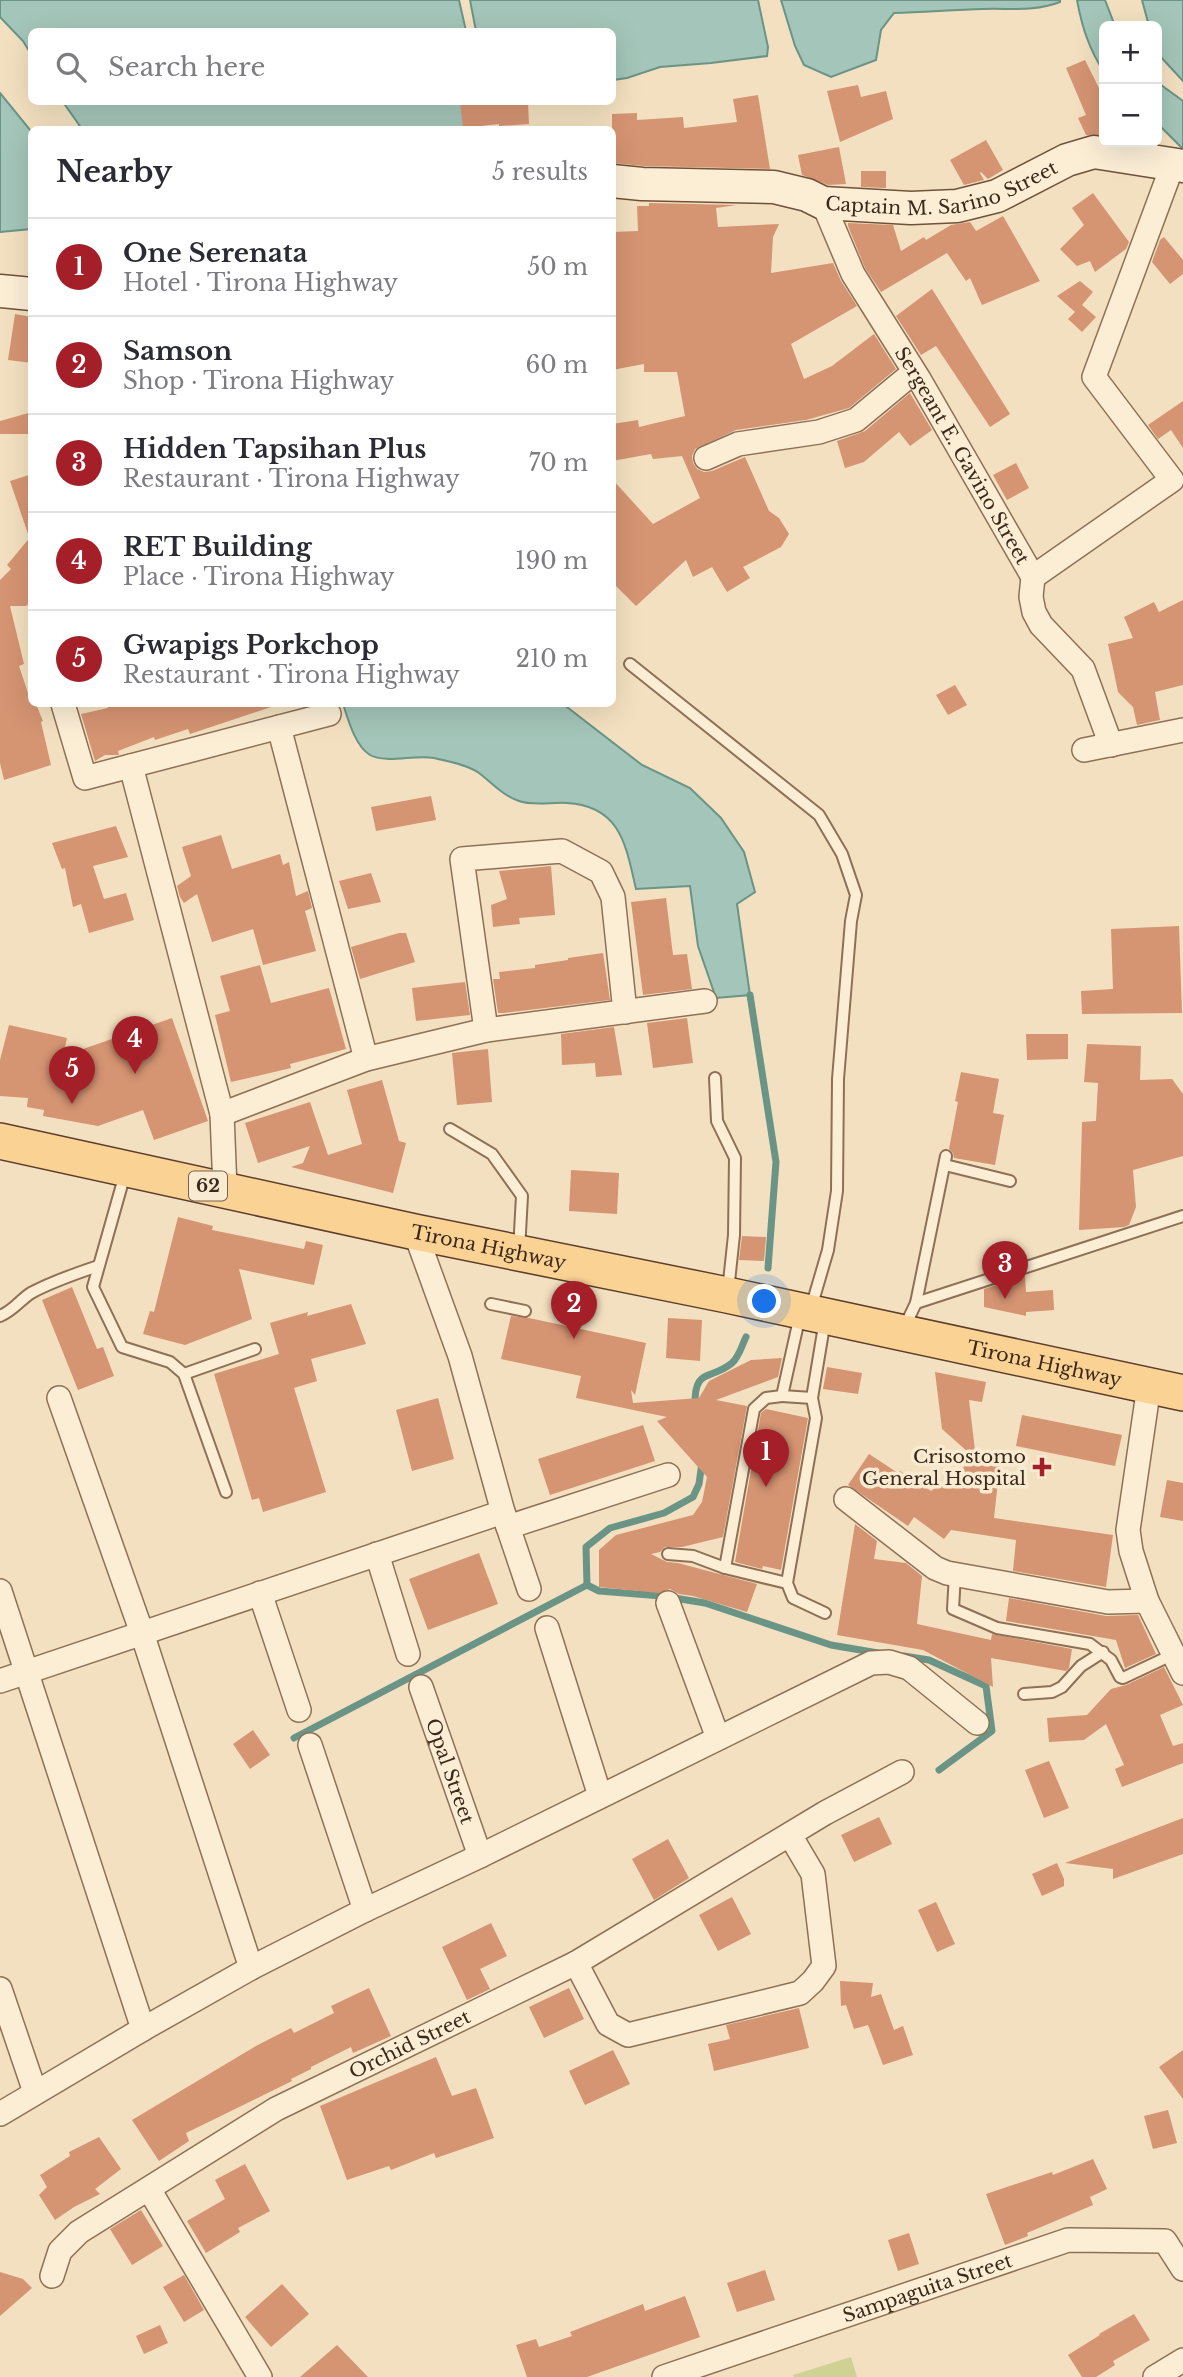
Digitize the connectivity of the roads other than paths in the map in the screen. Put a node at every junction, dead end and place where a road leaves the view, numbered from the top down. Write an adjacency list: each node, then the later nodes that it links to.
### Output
1 (1178, 165): 3 (street, Captain M. Sarino Street); 8 (street, Sergeant E. Gavino Street)
2 (616, 181): 3 (street, Captain M. Sarino Street)
3 (823, 203): 6 (street, Sergeant E. Gavino Street)
4 (0, 291): 5 (street)
5 (28, 294)
6 (914, 372): 7 (street); 8 (street, Sergeant E. Gavino Street)
7 (706, 458)
8 (1033, 577): 14 (street)
9 (629, 664): 36 (lane)
10 (64, 707): 16 (street)
11 (329, 714): 12 (street)
12 (279, 727): 16 (street); 20 (street)
13 (1183, 730): 14 (street)
14 (1111, 745): 15 (street)
15 (1084, 750)
16 (131, 766): 22 (street)
17 (705, 1001): 18 (street)
18 (625, 1012): 19 (street); 19 (street)
19 (486, 1030): 20 (street)
20 (366, 1059): 22 (street)
21 (715, 1078): 32 (lane)
22 (222, 1114): 27 (street)
23 (450, 1129): 30 (lane)
24 (0, 1142): 25 (main road, Tirona Highway / 62)
25 (126, 1168): 27 (main road, Tirona Highway / 62); 31 (lane)
26 (1010, 1181): 33 (lane)
27 (225, 1189): 29 (main road, Tirona Highway / 62)
28 (1183, 1216): 33 (lane)
29 (415, 1232): 30 (main road, Tirona Highway / 62); 49 (street)
30 (519, 1253): 32 (main road, Tirona Highway / 62)
31 (99, 1266): 37 (lane); 40 (lane)
32 (727, 1295): 36 (main road, Tirona Highway / 62)
33 (916, 1303): 38 (lane)
34 (491, 1304): 35 (lane)
35 (524, 1311)
36 (812, 1314): 38 (main road, Tirona Highway / 62); 43 (lane); 45 (lane)
37 (0, 1315)
38 (901, 1333): 41 (main road, Tirona Highway / 62)
39 (255, 1349): 40 (lane)
40 (184, 1374): 47 (lane)
41 (1149, 1386): 42 (main road, Tirona Highway / 62); 58 (street)
42 (1183, 1393)
43 (782, 1396): 45 (lane); 52 (lane)
44 (59, 1398): 62 (street)
45 (812, 1398): 54 (lane)
46 (668, 1475): 49 (street)
47 (226, 1492)
48 (846, 1499): 53 (street)
49 (505, 1520): 50 (street); 55 (street)
50 (377, 1554): 57 (street); 64 (street)
51 (668, 1554): 52 (lane)
52 (725, 1568): 54 (lane)
53 (956, 1574): 58 (street); 63 (lane)
54 (786, 1583): 60 (lane)
55 (529, 1589)
56 (0, 1591): 66 (street)
57 (260, 1593): 62 (street); 70 (street)
58 (1147, 1601): 65 (street)
59 (668, 1603): 72 (street)
60 (825, 1613)
61 (547, 1628): 75 (street)
62 (142, 1633): 66 (street); 80 (street)
63 (1103, 1652): 65 (lane); 69 (lane)
64 (408, 1654)
65 (1179, 1663)
66 (25, 1672): 67 (street); 82 (street)
67 (0, 1681)
68 (421, 1687): 77 (street, Opal Street)
69 (1024, 1694)
70 (299, 1710)
71 (978, 1723): 72 (street)
72 (718, 1738): 75 (street)
73 (310, 1745): 78 (street)
74 (902, 1772): 76 (street, Orchid Street)
75 (600, 1796): 77 (street)
76 (790, 1835): 79 (street, Orchid Street); 79 (street)
77 (480, 1856): 78 (street)
78 (365, 1910): 80 (street)
79 (576, 1964): 85 (street, Orchid Street)
80 (251, 1968): 82 (street)
81 (0, 1989): 83 (street)
82 (143, 2029): 83 (street)
83 (34, 2092): 84 (street)
84 (0, 2114)
85 (149, 2189): 87 (street, Orchid Street); 89 (street)
86 (1183, 2269): 90 (street, Sampaguita Street)
87 (52, 2276)
88 (1183, 2360): 91 (street)
89 (260, 2377)
90 (664, 2377)
91 (1155, 2377)

